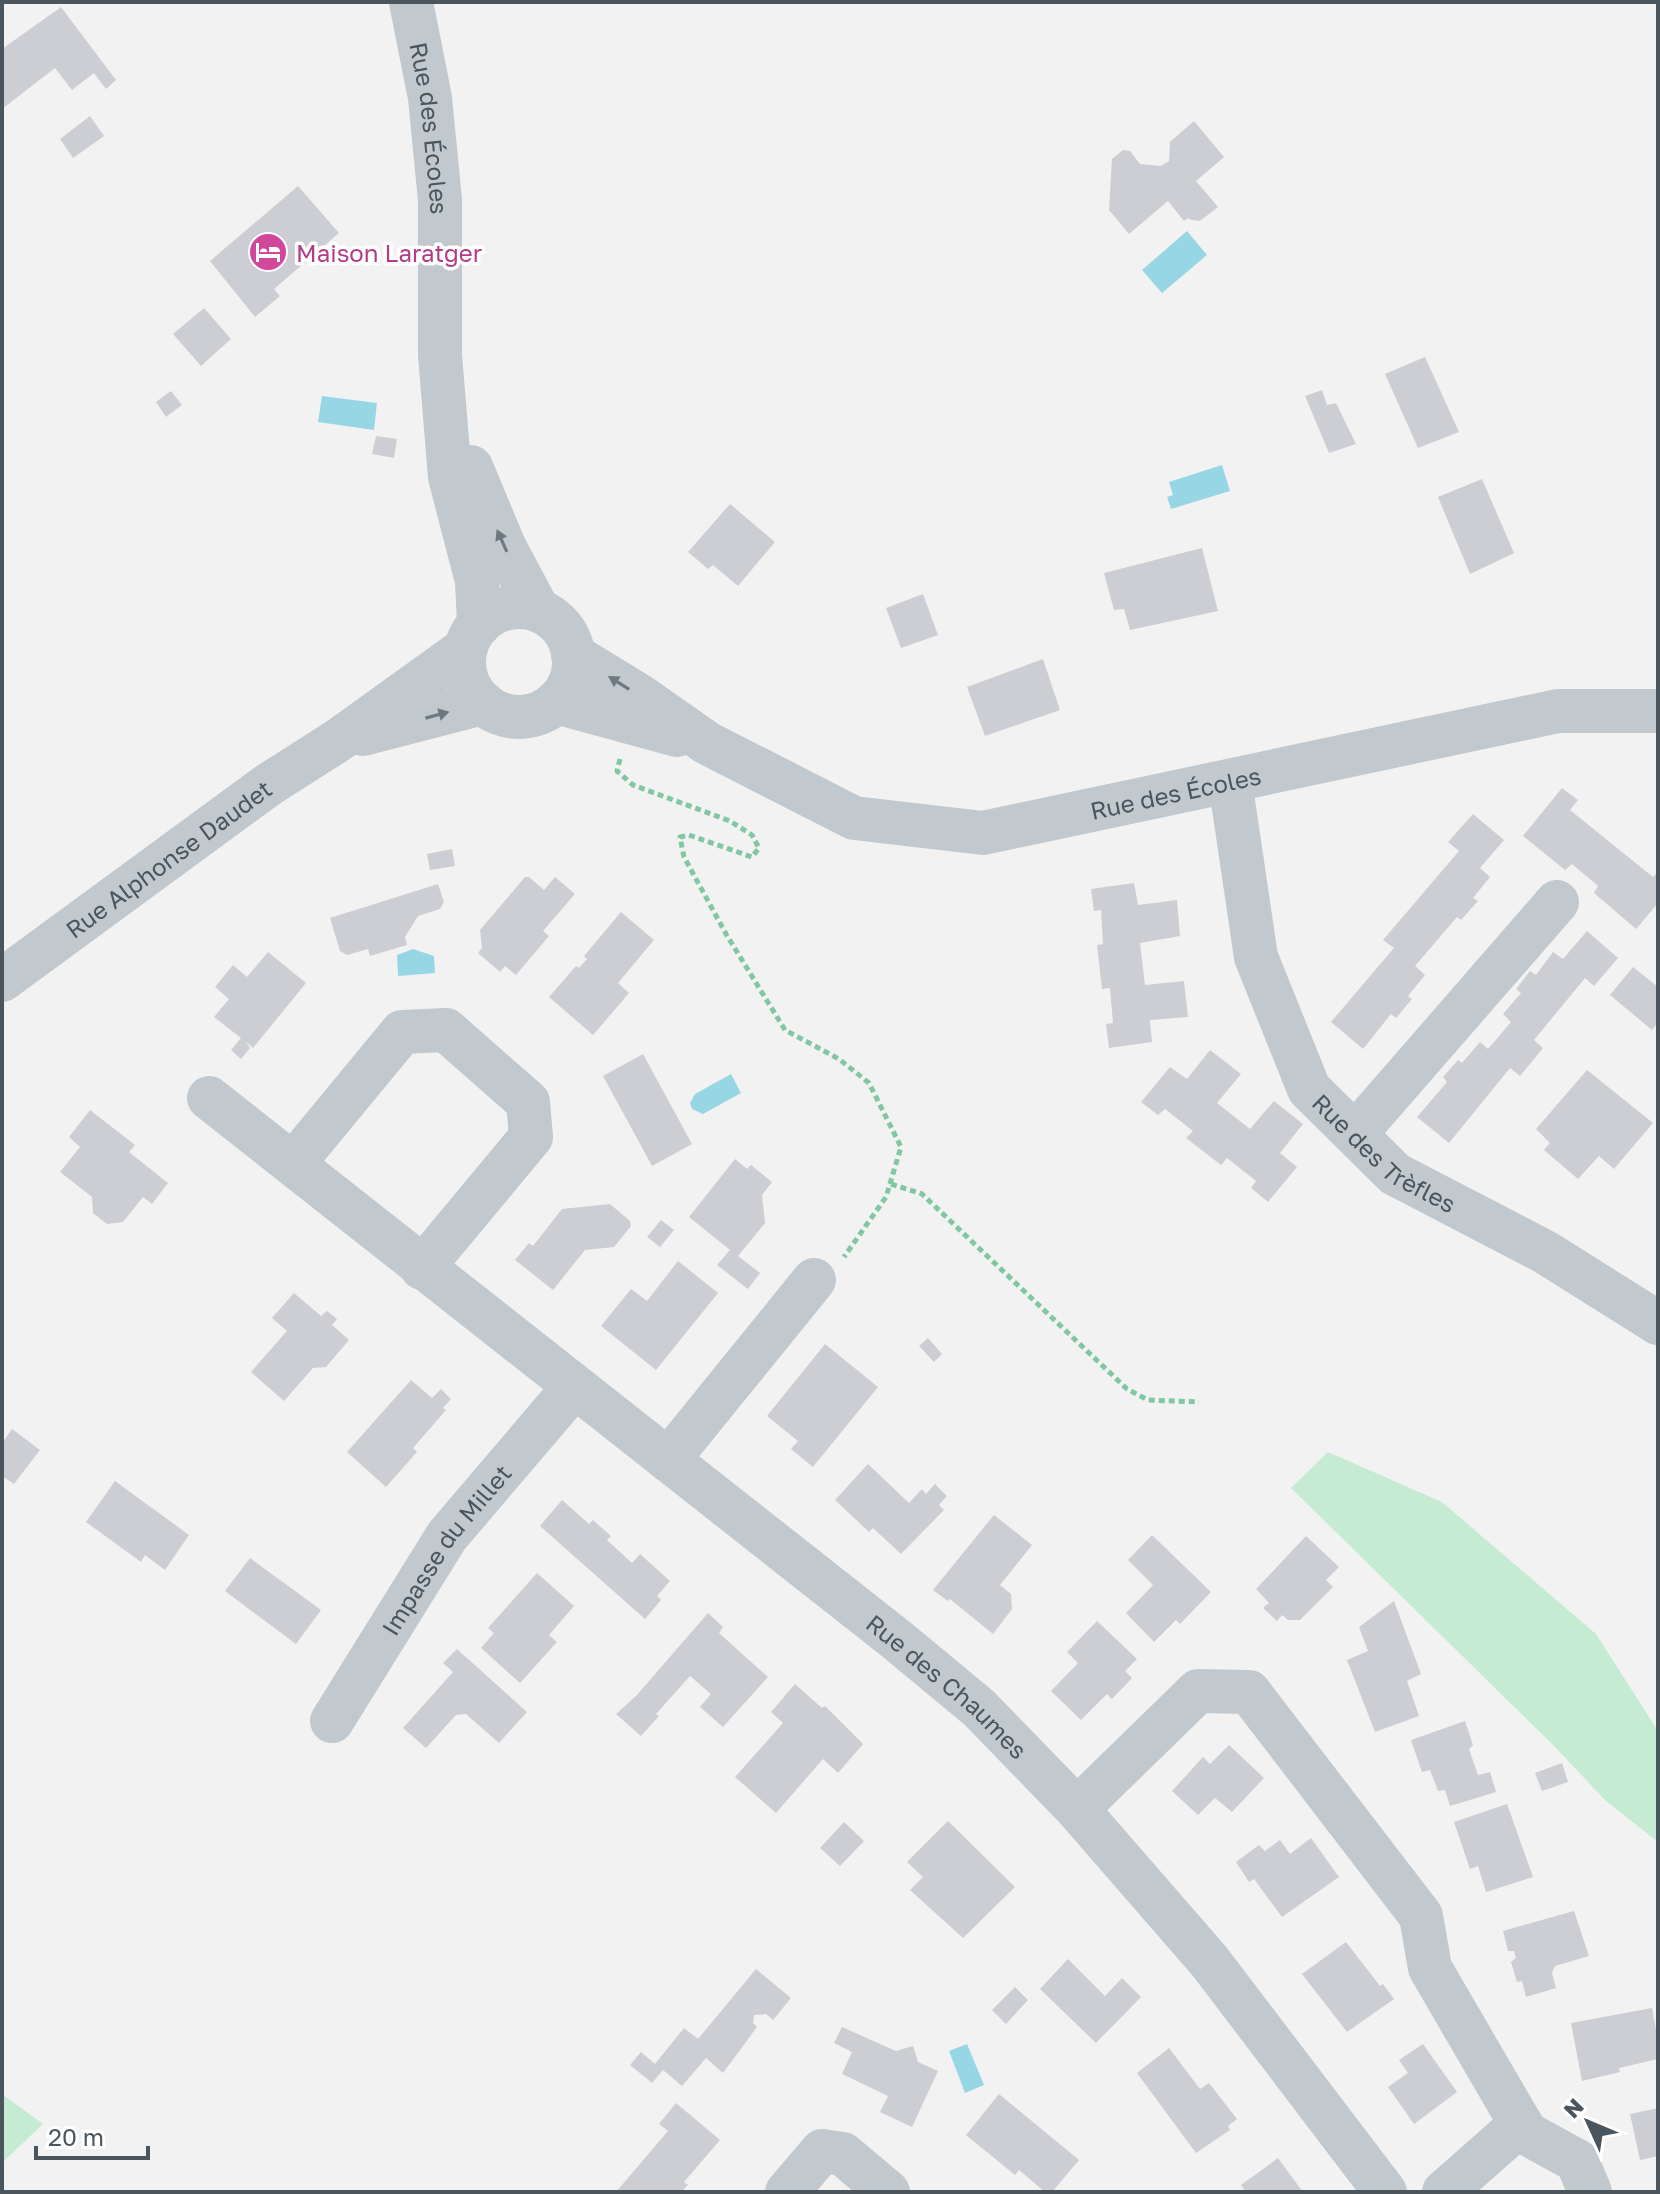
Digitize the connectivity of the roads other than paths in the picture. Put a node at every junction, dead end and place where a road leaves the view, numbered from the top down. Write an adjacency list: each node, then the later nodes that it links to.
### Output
1 (411, 2): 2 (street, Rue des Écoles)
2 (444, 401): 3 (street, Rue des Écoles, one-way to 2); 4 (street, Rue des Écoles)
3 (538, 610): 4 (street); 5 (street)
4 (472, 637): 7 (street); 9 (street, Rue Alphonse Daudet)
5 (573, 655): 6 (street); 10 (street, Rue des Écoles, one-way to 5)
6 (556, 702): 7 (street); 10 (street, Rue des Écoles)
7 (483, 703): 9 (street, Rue Alphonse Daudet, one-way to 7)
8 (1658, 711): 11 (street, Rue des Écoles)
9 (337, 741): 13 (street, Rue Alphonse Daudet)
10 (707, 743): 11 (street, Rue des Écoles)
11 (1230, 781): 15 (street, Rue des Trèfles)
12 (1557, 902): 15 (street)
13 (2, 980)
14 (209, 1098): 16 (street, Rue des Chaumes)
15 (1355, 1134): 19 (street, Rue des Trèfles)
16 (293, 1164): 17 (street, Rue des Chaumes); 17 (street)
17 (422, 1268): 20 (street, Rue des Chaumes)
18 (814, 1280): 21 (street)
19 (1658, 1323)
20 (574, 1387): 21 (street, Rue des Chaumes); 22 (street, Impasse du Millet)
21 (668, 1460): 23 (street, Rue des Chaumes)
22 (332, 1721)
23 (1077, 1809): 24 (street); 27 (street, Rue des Chaumes)
24 (1521, 2124): 28 (street); 29 (street)
25 (787, 2192): 26 (street)
26 (888, 2192)
27 (1385, 2192)
28 (1444, 2192)
29 (1590, 2192)

